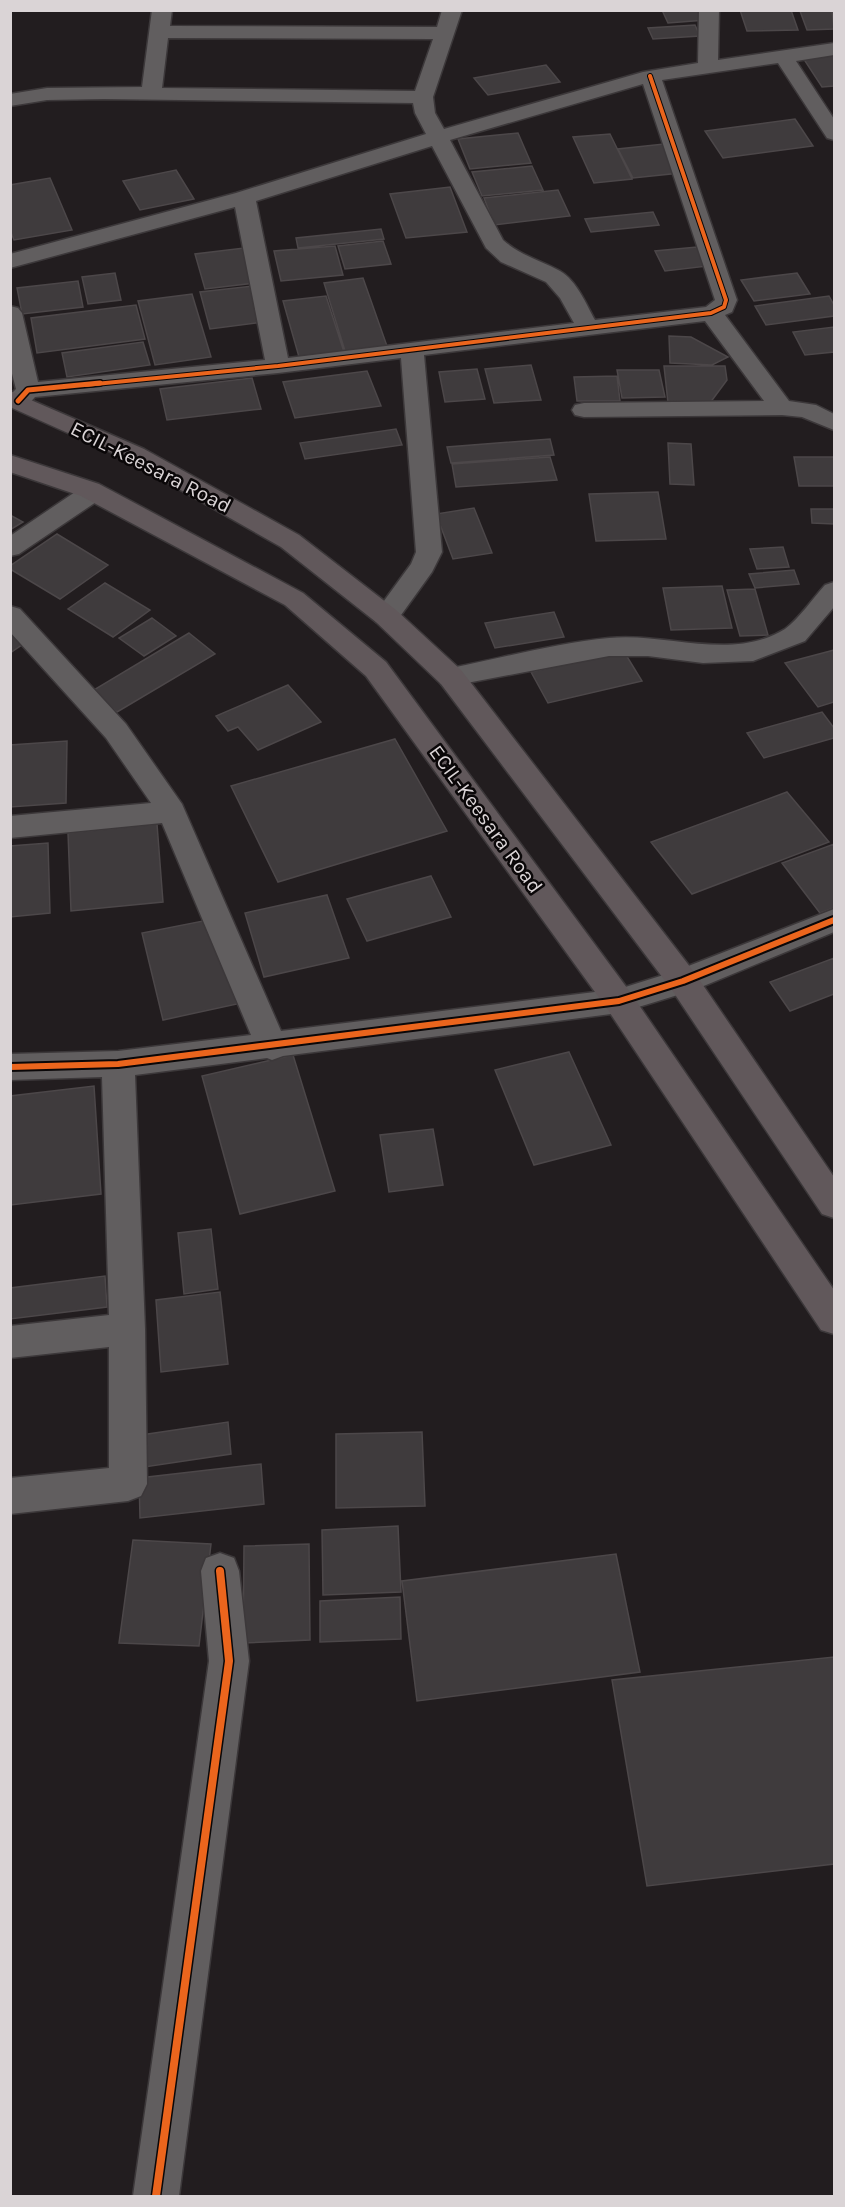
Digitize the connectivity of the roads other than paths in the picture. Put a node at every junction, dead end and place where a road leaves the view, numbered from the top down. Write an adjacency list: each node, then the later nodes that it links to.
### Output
1 (162, 10): 4 (street)
2 (452, 10): 5 (street)
3 (709, 10): 8 (street)
4 (159, 32): 5 (street); 10 (street)
5 (445, 33): 11 (street)
6 (834, 49): 7 (street)
7 (784, 57): 8 (street); 13 (street)
8 (708, 68): 9 (street)
9 (650, 76): 14 (street); 18 (street)
10 (151, 93): 11 (street); 12 (street)
11 (423, 97): 14 (street)
12 (10, 100)
13 (833, 129)
14 (440, 137): 15 (street); 19 (street)
15 (244, 198): 16 (street); 21 (street)
16 (10, 261)
17 (10, 313): 22 (street)
18 (711, 313): 19 (street); 23 (street)
19 (588, 328): 20 (street)
20 (412, 350): 21 (street); 31 (street)
21 (278, 366): 22 (street)
22 (19, 396): 31 (main road, ECIL-Keesara Road)
23 (782, 408): 24 (street); 25 (street)
24 (584, 410)
25 (834, 423)
26 (10, 463): 27 (main road, ECIL-Keesara Road)
27 (93, 492): 28 (street); 37 (main road, ECIL-Keesara Road)
28 (10, 548)
29 (834, 591): 32 (street)
30 (10, 615): 33 (street)
31 (386, 616): 32 (main road, ECIL-Keesara Road)
32 (451, 677): 36 (main road, ECIL-Keesara Road)
33 (172, 811): 34 (street); 38 (street)
34 (10, 827)
35 (834, 920): 36 (street)
36 (683, 981): 37 (street); 41 (main road, ECIL-Keesara Road)
37 (619, 1001): 38 (street); 42 (main road, ECIL-Keesara Road)
38 (272, 1047): 39 (street)
39 (118, 1064): 40 (street); 43 (street)
40 (10, 1066)
41 (834, 1204)
42 (834, 1319)
43 (127, 1329): 44 (street); 45 (street)
44 (10, 1342)
45 (10, 1496)
46 (220, 1571): 47 (street)
47 (156, 2196)

